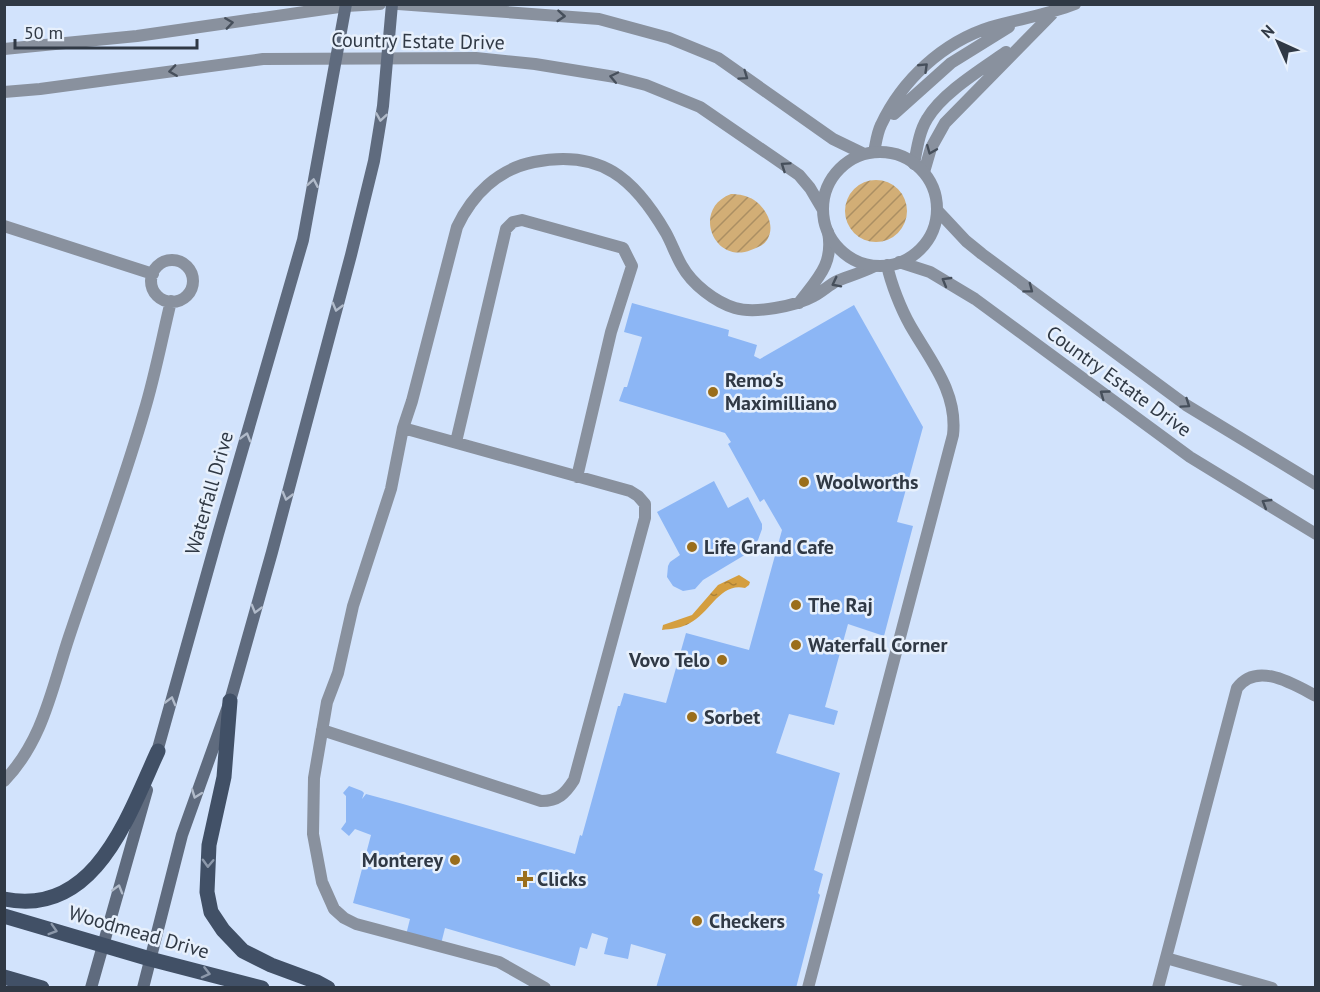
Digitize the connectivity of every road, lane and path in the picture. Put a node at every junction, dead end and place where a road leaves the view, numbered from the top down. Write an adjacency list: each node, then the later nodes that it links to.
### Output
1 (380, 4): 5 (street, Country Estate Drive)
2 (392, 4): 10 (main road)
3 (398, 4): 12 (street, Country Estate Drive, one-way to 12)
4 (1075, 4): 6 (street)
5 (346, 5): 8 (street, Country Estate Drive, one-way to 5); 9 (main road, Waterfall Drive)
6 (1053, 13): 7 (street); 12 (street, one-way to 6)
7 (1032, 34): 13 (street, one-way to 13); 13 (street)
8 (4, 49)
9 (336, 59): 10 (street, Country Estate Drive); 11 (street, Country Estate Drive, one-way to 11); 30 (main road, Waterfall Drive, one-way to 9)
10 (387, 59): 14 (street, Country Estate Drive, one-way to 10); 28 (main road, one-way to 28)
11 (4, 92)
12 (869, 153): 13 (street); 14 (street)
13 (919, 168): 15 (street)
14 (823, 210): 17 (street)
15 (937, 210): 18 (street); 25 (street, Country Estate Drive, one-way to 25)
16 (4, 226): 19 (street)
17 (828, 232): 18 (street); 21 (street)
18 (887, 264): 21 (street, one-way to 21); 26 (street, Country Estate Drive, one-way to 18); 44 (street)
19 (153, 274): 20 (street); 20 (street)
20 (171, 301): 31 (street)
21 (798, 303): 22 (street)
22 (402, 428): 23 (street); 29 (street)
23 (456, 442): 24 (street); 24 (street)
24 (577, 477): 29 (street)
25 (1316, 484)
26 (1316, 534)
27 (1316, 696): 35 (street)
28 (230, 701): 36 (main road, one-way to 36); 42 (main road, one-way to 42)
29 (322, 730): 43 (street)
30 (158, 751): 32 (main road); 34 (main road, Waterfall Drive, one-way to 30)
31 (4, 781)
32 (4, 899)
33 (4, 916): 34 (main road, Woodmead Drive, one-way to 34)
34 (102, 945): 36 (main road, Woodmead Drive); 39 (main road, Waterfall Drive)
35 (1166, 958): 45 (street); 46 (street)
36 (150, 959): 40 (main road); 41 (main road, Woodmead Drive, one-way to 41)
37 (4, 977): 38 (main road)
38 (42, 987)
39 (91, 987)
40 (143, 987)
41 (262, 987)
42 (328, 987)
43 (545, 987)
44 (808, 987)
45 (1158, 987)
46 (1272, 987)

